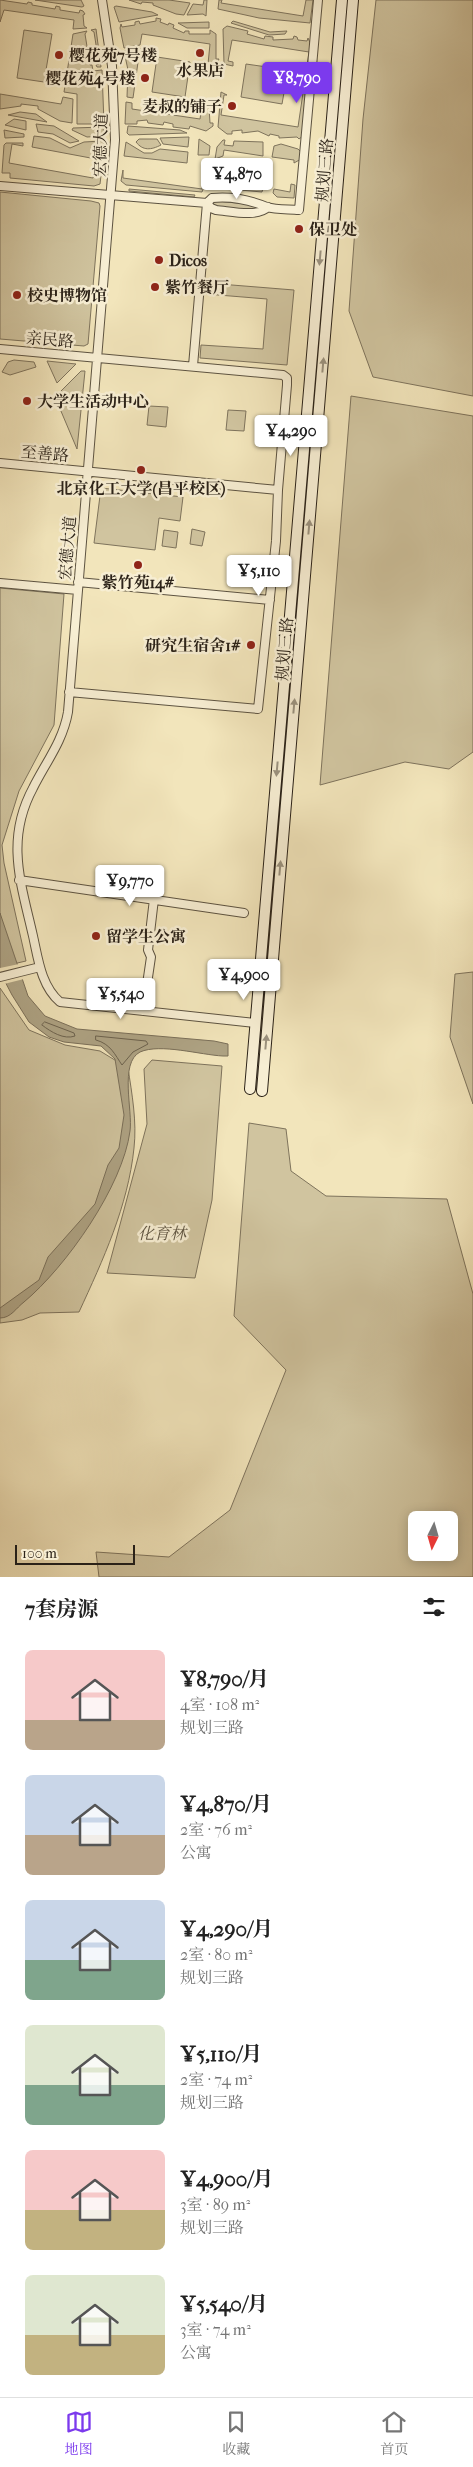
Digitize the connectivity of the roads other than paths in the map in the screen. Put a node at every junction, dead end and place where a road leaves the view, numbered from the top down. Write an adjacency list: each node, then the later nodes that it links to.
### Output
1 (102, 0): 6 (street, 宏德大道)
2 (318, 0): 8 (street)
3 (342, 0): 15 (main road, 规划三路, one-way to 15)
4 (353, 0): 16 (main road, 规划三路, one-way to 4)
5 (0, 186): 6 (street)
6 (111, 195): 7 (street); 10 (street, 宏德大道)
7 (207, 203): 8 (street); 8 (street); 11 (street)
8 (268, 207)
9 (0, 349): 10 (street, 亲民路)
10 (97, 357): 11 (street, 亲民路); 13 (street, 宏德大道)
11 (193, 366): 14 (street, 亲民路)
12 (0, 463): 13 (street, 至善路)
13 (88, 471): 14 (street, 至善路); 18 (street, 宏德大道)
14 (278, 490): 19 (street)
15 (301, 491): 16 (street); 27 (main road, 规划三路, one-way to 27)
16 (312, 492): 29 (main road, 规划三路, one-way to 16)
17 (0, 583): 18 (street)
18 (78, 586): 19 (street); 20 (street, 宏德大道)
19 (270, 600): 20 (street)
20 (69, 692): 21 (street, 宏德大道)
21 (19, 880): 22 (street); 24 (street, 宏德大道)
22 (154, 900): 23 (street); 26 (street)
23 (244, 913)
24 (40, 967): 25 (street); 26 (street, 宏德大道)
25 (0, 977)
26 (143, 1011): 27 (street)
27 (255, 1023): 28 (main road, 规划三路)
28 (250, 1089)
29 (262, 1091)

